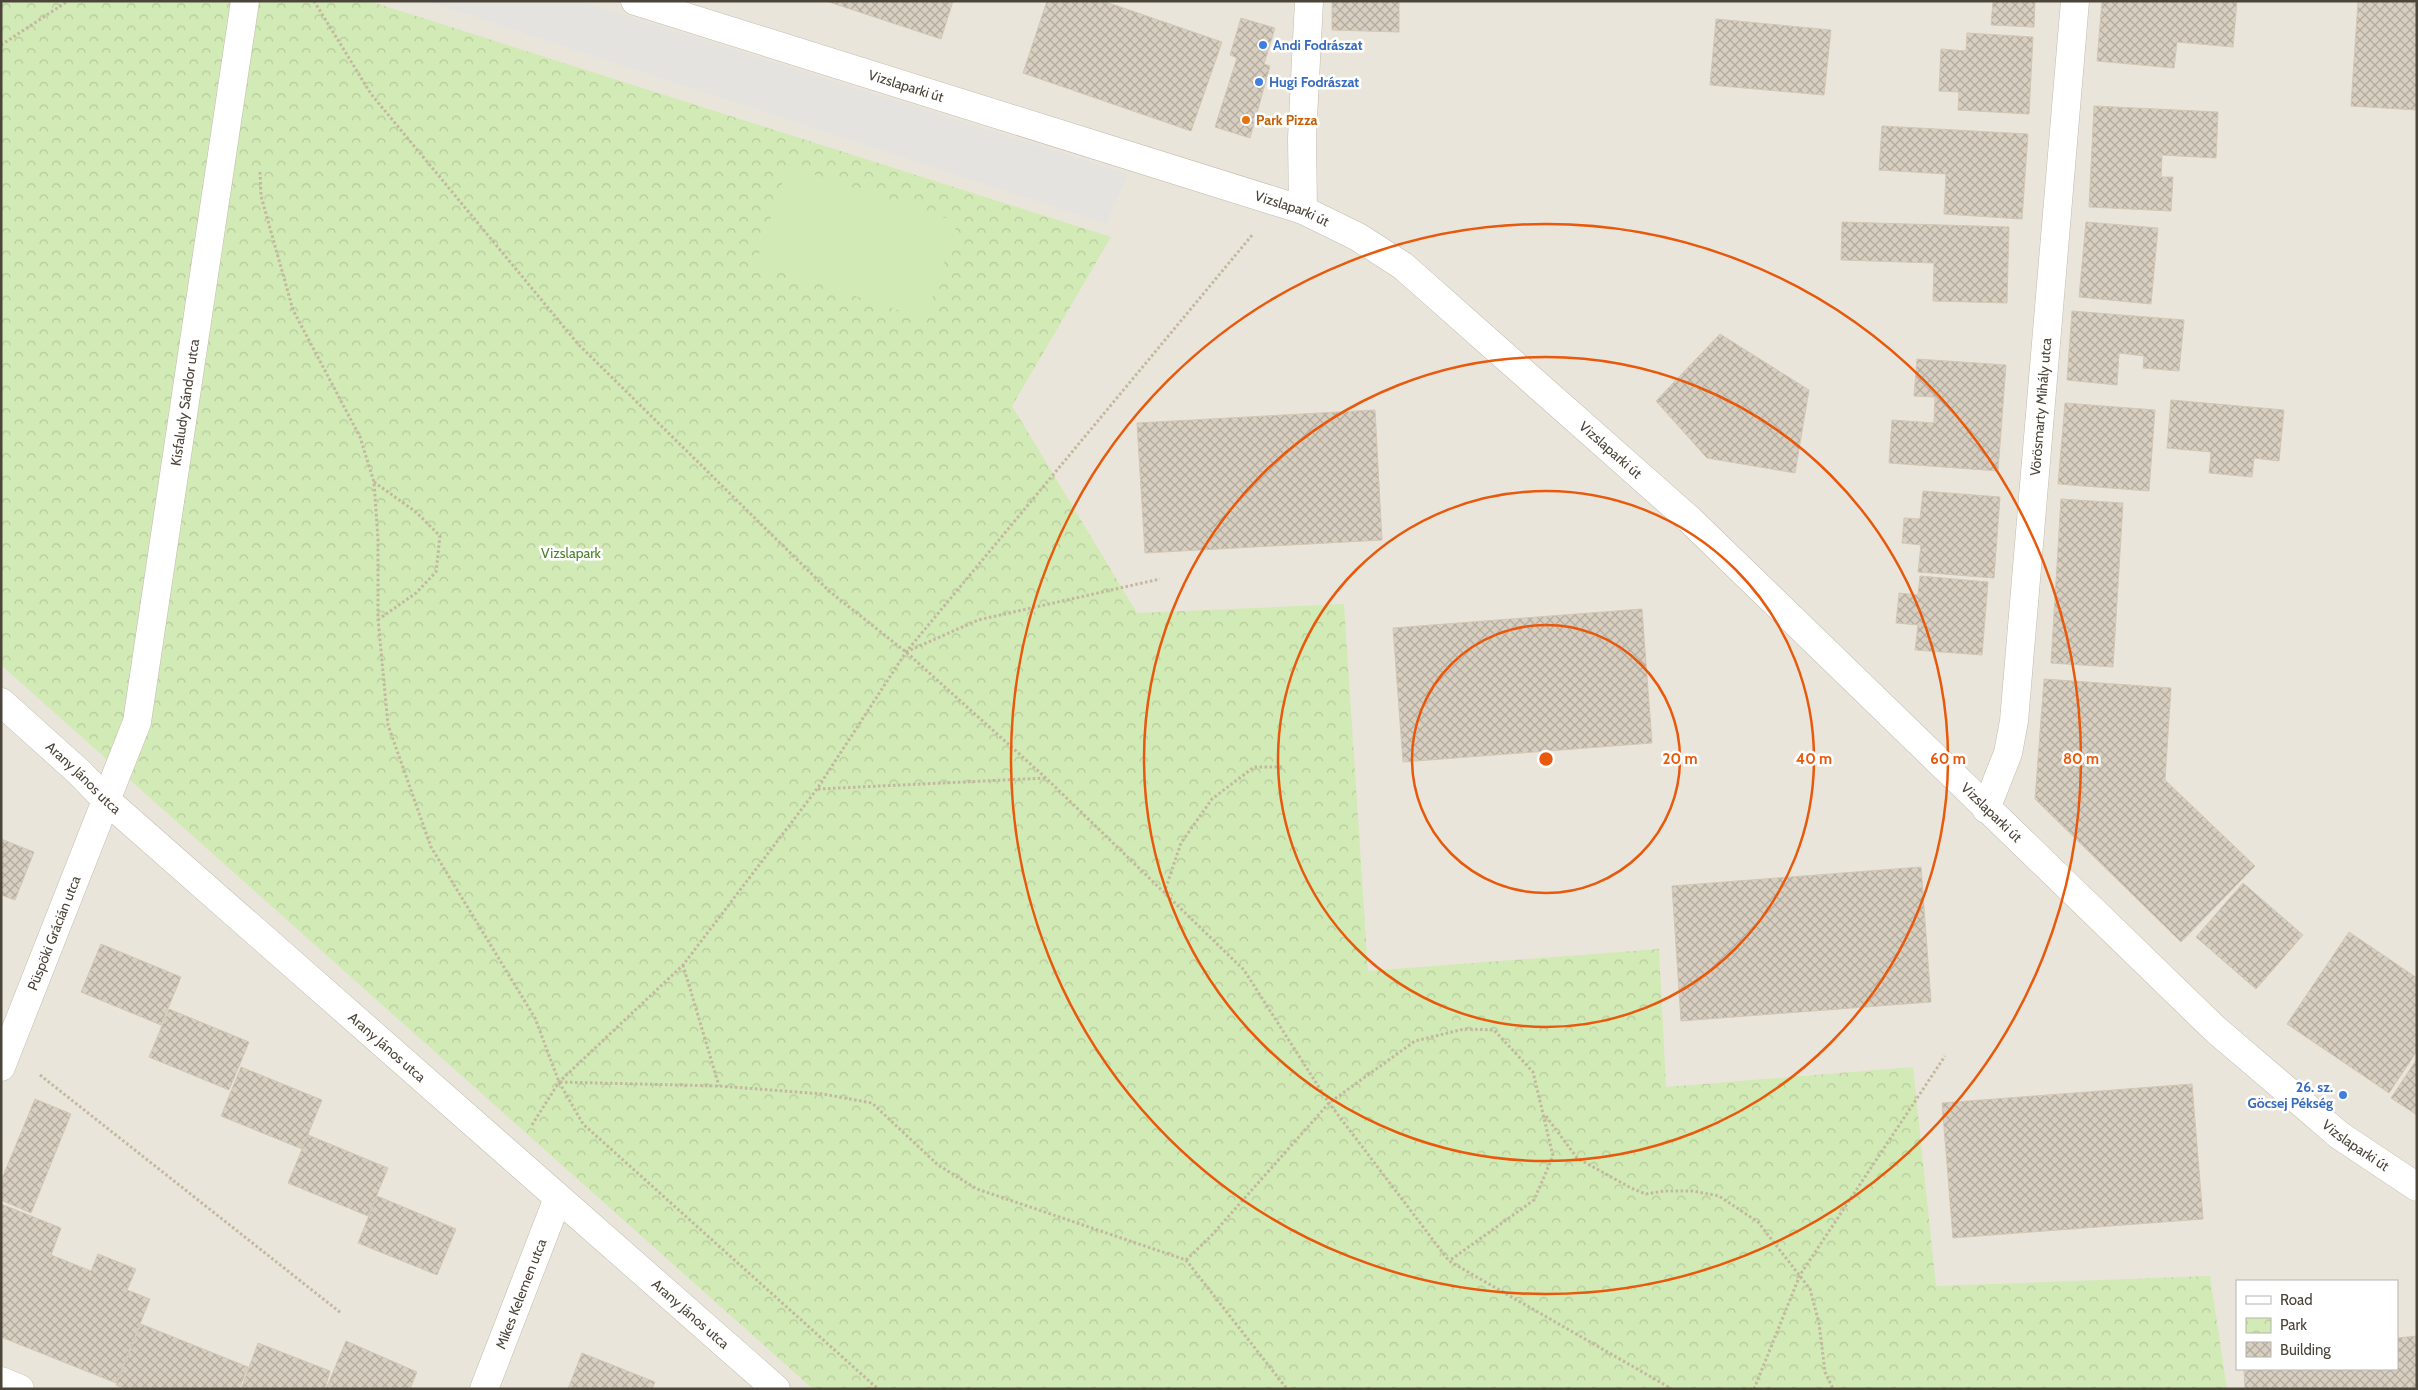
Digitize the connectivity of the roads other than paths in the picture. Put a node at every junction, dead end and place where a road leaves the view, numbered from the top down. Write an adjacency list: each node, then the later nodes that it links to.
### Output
1 (245, 1): 7 (street, Kisfaludy Sándor utca)
2 (635, 1): 5 (street, Vizslaparki út)
3 (1310, 1): 5 (street)
4 (2075, 1): 8 (street, Vörösmarty Mihály utca)
5 (1291, 206): 8 (street, Vizslaparki út)
6 (1, 702): 7 (street, Arany János utca)
7 (105, 799): 9 (street, Püspöki Grácián utca); 11 (street, Arany János utca)
8 (1986, 809): 10 (street, Vizslaparki út)
9 (4, 1058)
10 (2417, 1187)
11 (558, 1198): 14 (street, Mikes Kelemen utca); 15 (street, Arany János utca)
12 (1, 1382): 13 (street)
13 (20, 1389)
14 (484, 1389)
15 (776, 1389)

